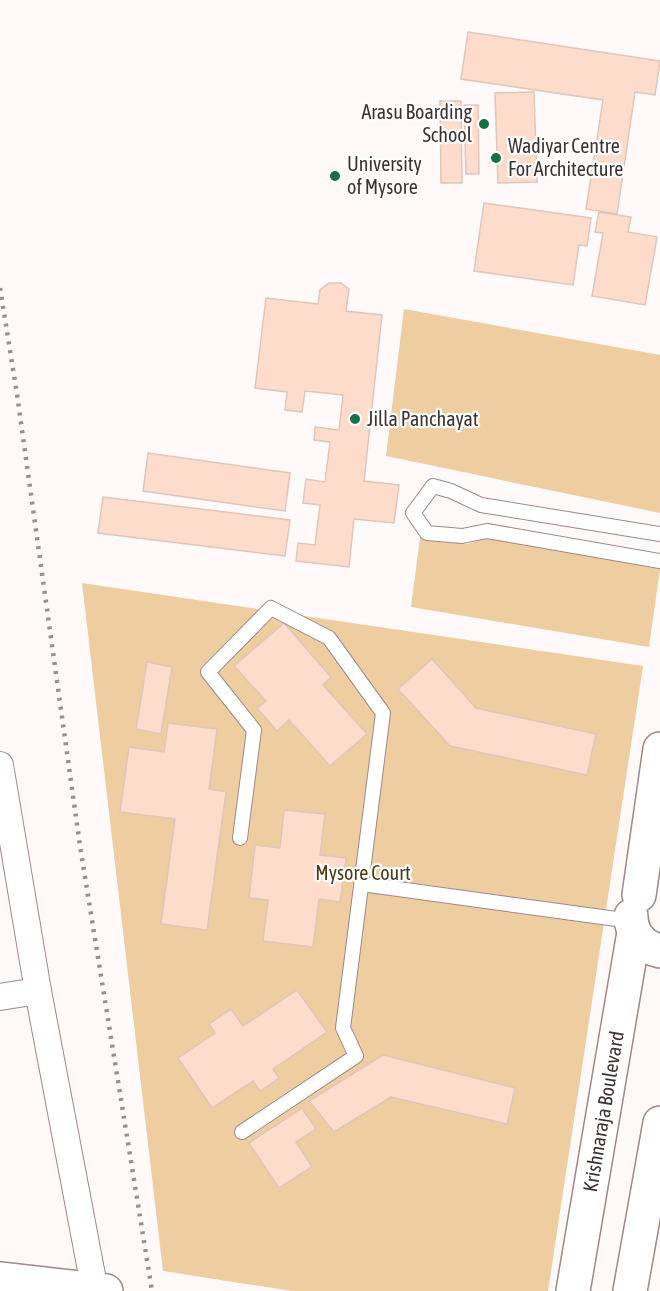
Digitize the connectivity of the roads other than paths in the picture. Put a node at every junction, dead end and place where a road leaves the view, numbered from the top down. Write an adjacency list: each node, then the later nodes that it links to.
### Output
1 (660, 534): 2 (lane)
2 (660, 561)
3 (660, 749): 7 (main road, Krishnaraja Boulevard)
4 (0, 765): 9 (street)
5 (240, 838): 6 (lane)
6 (362, 884): 7 (lane); 12 (lane)
7 (641, 908): 8 (main road); 16 (main road, Krishnaraja Boulevard)
8 (660, 951)
9 (38, 991): 10 (street); 15 (street)
10 (0, 997)
11 (660, 1124): 17 (main road)
12 (242, 1132)
13 (0, 1279): 14 (main road)
14 (52, 1288): 15 (main road)
15 (99, 1291)
16 (573, 1291)
17 (630, 1291)

